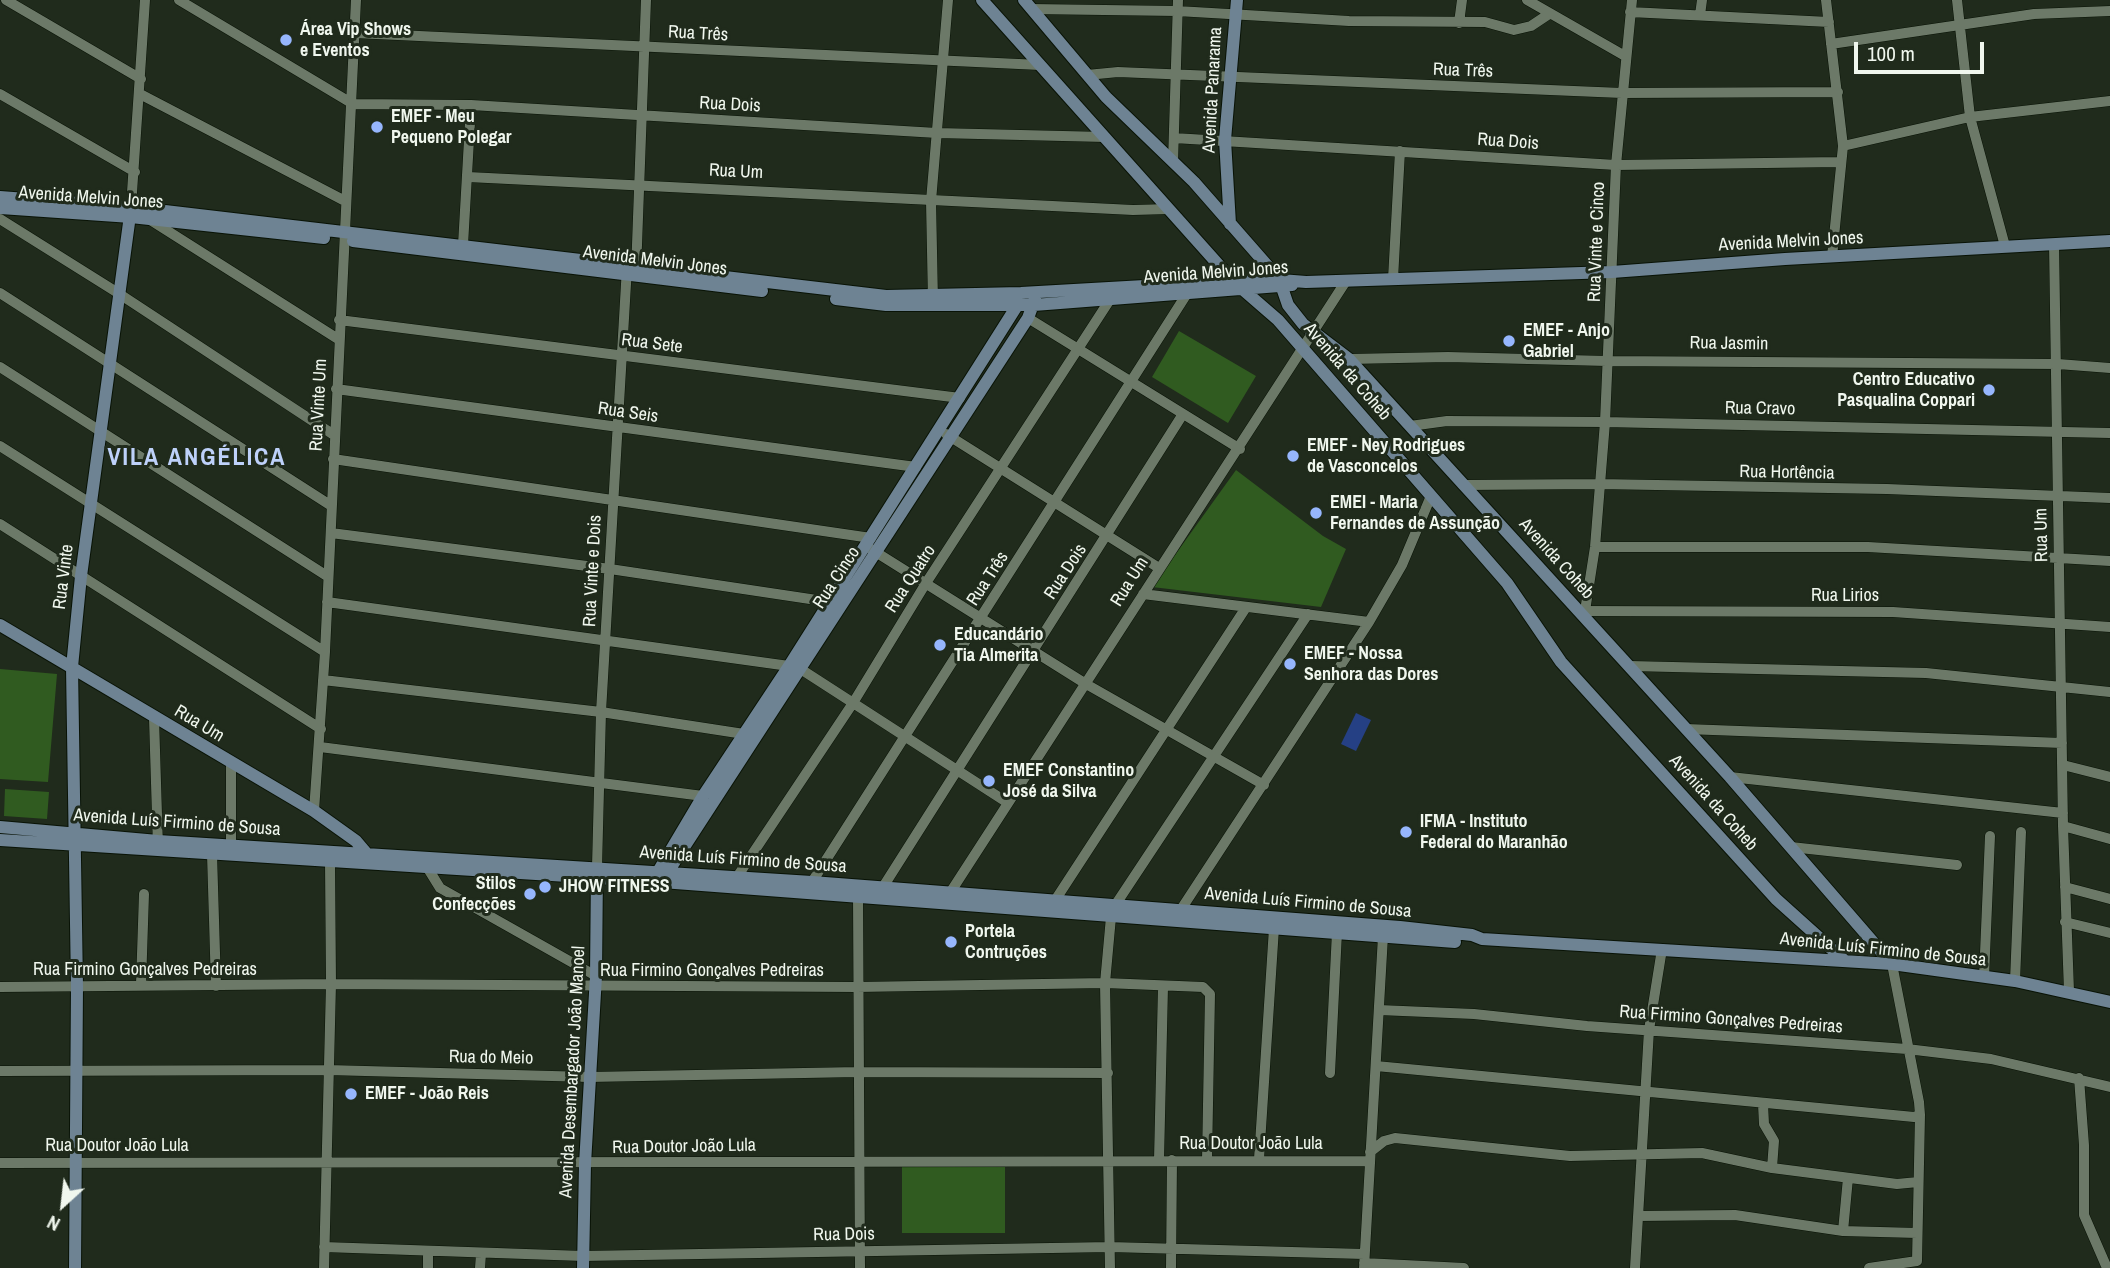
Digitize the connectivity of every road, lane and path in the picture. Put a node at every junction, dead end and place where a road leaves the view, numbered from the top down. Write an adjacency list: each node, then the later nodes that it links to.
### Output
1 (6, 0): 34 (street)
2 (145, 0): 34 (street, Rua Vinte)
3 (178, 0): 40 (street)
4 (356, 0): 25 (street, Rua Vinte Um)
5 (646, 0): 27 (street, Rua Vinte e Dois)
6 (948, 0): 29 (street)
7 (982, 0): 30 (main road, Avenida da Coheb)
8 (1237, 0): 20 (main road, Avenida Panarama)
9 (1462, 0): 23 (street)
10 (1527, 0): 19 (street)
11 (1632, 0): 17 (street, Rua Vinte e Cinco)
12 (1702, 0): 21 (street)
13 (1826, 0): 22 (street)
14 (1957, 0): 24 (street)
15 (1027, 5): 16 (street); 32 (main road)
16 (1178, 5): 20 (street); 31 (street)
17 (1630, 12): 21 (street); 28 (street, Rua Vinte e Cinco)
18 (2110, 12): 24 (street)
19 (1549, 14): 23 (street); 28 (street)
20 (1234, 15): 23 (street); 33 (main road, Avenida Panarama)
21 (1700, 15): 22 (street)
22 (1829, 22): 26 (street)
23 (1459, 23)
24 (1961, 23): 26 (street); 43 (street)
25 (355, 33): 27 (street, Rua Três); 40 (street, Rua Vinte Um)
26 (1831, 44): 35 (street)
27 (646, 47): 29 (street, Rua Três); 42 (street, Rua Vinte e Dois)
28 (1625, 56): 36 (street, Rua Vinte e Cinco)
29 (942, 63): 30 (street, Rua Três); 44 (street)
30 (1040, 65): 45 (main road, Avenida da Coheb)
31 (1177, 74): 32 (street, Rua Três); 33 (street, Rua Três); 46 (street)
32 (1087, 75): 50 (main road)
33 (1229, 78): 36 (street, Rua Três); 47 (main road, Avenida Panarama)
34 (141, 79): 38 (street, Rua Vinte)
35 (1838, 92): 36 (street, Rua Três); 48 (street)
36 (1622, 93): 52 (street, Rua Vinte e Cinco)
37 (0, 94): 53 (street)
38 (141, 94): 53 (street, Rua Vinte); 57 (street)
39 (2110, 101): 43 (street)
40 (353, 104): 41 (street, Rua Dois); 57 (street, Rua Vinte Um)
41 (471, 105): 42 (street, Rua Dois); 54 (street)
42 (642, 116): 44 (street, Rua Dois); 55 (street, Rua Vinte e Dois)
43 (1970, 117): 48 (street); 69 (street)
44 (937, 133): 45 (street, Rua Dois); 58 (street)
45 (1105, 137): 60 (main road, Avenida da Coheb)
46 (1174, 138): 47 (street, Rua Dois); 50 (street)
47 (1225, 140): 49 (street, Rua Dois); 64 (main road, Avenida Panarama)
48 (1843, 146): 51 (street)
49 (1400, 151): 52 (street, Rua Dois); 73 (street)
50 (1173, 162): 64 (main road, Avenida Coheb)
51 (1840, 162): 52 (street, Rua Dois); 70 (street)
52 (1616, 165): 72 (street, Rua Vinte e Cinco)
53 (135, 172): 61 (street, Rua Vinte)
54 (468, 177): 55 (street, Rua Um); 68 (street)
55 (640, 184): 58 (street, Rua Um); 71 (street, Rua Vinte e Dois)
56 (0, 197): 61 (main road, Avenida Melvin Jones)
57 (345, 201): 65 (street, Rua Vinte Um)
58 (931, 201): 60 (street, Rua Um); 83 (street)
59 (0, 208): 61 (main road, Avenida Melvin Jones)
60 (1170, 209): 76 (main road, Avenida da Coheb)
61 (131, 212): 63 (main road, Avenida Melvin Jones); 65 (main road, Avenida Melvin Jones); 79 (main road, Rua Vinte)
62 (0, 219): 79 (street)
63 (149, 219): 65 (main road, Avenida Melvin Jones); 87 (street)
64 (1230, 224): 75 (main road, Avenida Coheb)
65 (343, 235): 68 (main road, Avenida Melvin Jones); 71 (main road, Avenida Melvin Jones); 85 (street, Rua Vinte Um)
66 (2110, 242): 67 (main road, Avenida Melvin Jones)
67 (2054, 244): 69 (main road, Avenida Melvin Jones); 94 (street, Rua Um)
68 (463, 245): 71 (main road, Avenida Melvin Jones)
69 (2005, 246): 70 (main road, Avenida Melvin Jones)
70 (1832, 257): 72 (main road, Avenida Melvin Jones)
71 (631, 272): 83 (main road, Avenida Melvin Jones); 90 (street, Rua Vinte e Dois)
72 (1612, 272): 73 (main road, Avenida Melvin Jones); 92 (street, Rua Vinte e Cinco)
73 (1393, 279): 74 (main road, Avenida Melvin Jones)
74 (1346, 281): 75 (main road, Avenida Melvin Jones); 86 (street, Rua Um)
75 (1280, 283): 76 (main road, Avenida Melvin Jones); 86 (main road, Avenida Coheb)
76 (1238, 285): 77 (main road, Avenida Melvin Jones); 82 (main road, Avenida Melvin Jones); 89 (main road, Avenida da Coheb)
77 (1188, 292): 80 (main road, Avenida Melvin Jones); 97 (street, Rua Três)
78 (0, 293): 93 (street)
79 (118, 293): 93 (main road, Rua Vinte); 108 (street)
80 (1111, 298): 82 (main road, Avenida Melvin Jones); 88 (street, Rua Quatro)
81 (1020, 299): 82 (main road, Avenida Melvin Jones); 83 (main road, Avenida Melvin Jones); 99 (main road, Rua Cinco)
82 (1035, 299): 84 (main road, Rua Cinco)
83 (933, 300)
84 (1028, 318): 88 (street); 106 (main road, Rua Cinco)
85 (339, 320): 87 (street, Rua Vinte Um); 90 (street, Rua Sete)
86 (1313, 333): 89 (street, Rua Um); 91 (main road, Avenida Coheb)
87 (338, 339): 98 (street, Rua Vinte Um)
88 (1078, 349): 97 (street); 113 (street, Rua Quatro)
89 (1303, 349): 110 (street, Rua Um); 117 (main road, Avenida da Coheb)
90 (620, 355): 99 (street, Rua Sete); 103 (street, Rua Vinte e Dois)
91 (1349, 359): 92 (street, Rua Jasmin); 102 (main road, Avenida Coheb)
92 (1607, 361): 94 (street, Rua Jasmin); 101 (street, Rua Vinte e Cinco)
93 (109, 362): 105 (main road, Rua Vinte); 122 (street)
94 (2058, 364): 96 (street, Rua Jasmin); 104 (street, Rua Um)
95 (0, 368): 105 (street)
96 (2110, 368)
97 (1133, 383): 100 (street); 120 (street, Rua Três)
98 (336, 389): 103 (street, Rua Seis); 108 (street, Rua Vinte Um)
99 (960, 398): 106 (main road, Rua Cinco)
100 (1183, 414): 110 (street); 125 (street, Rua Dois)
101 (1605, 422): 102 (street, Rua Cravo); 104 (street, Rua Cravo); 114 (street, Rua Vinte e Cinco)
102 (1409, 426): 115 (main road, Avenida Coheb)
103 (616, 427): 112 (street, Rua Seis); 118 (street, Rua Vinte e Dois)
104 (2060, 431): 107 (street, Rua Cravo); 116 (street, Rua Um)
105 (100, 432): 121 (main road, Rua Vinte); 133 (street)
106 (945, 433): 112 (main road, Rua Cinco); 113 (street); 126 (main road, Rua Cinco)
107 (2110, 433)
108 (334, 436): 111 (street, Rua Vinte Um)
109 (0, 446): 121 (street)
110 (1240, 449): 130 (street, Rua Um)
111 (333, 459): 118 (street, Rua Cinco); 122 (street, Rua Vinte Um)
112 (916, 467): 126 (main road, Rua Cinco)
113 (1003, 469): 120 (street); 134 (street, Rua Quatro)
114 (1599, 484): 115 (street, Rua Hortência); 116 (street, Rua Hortência); 127 (street, Rua Vinte e Cinco)
115 (1463, 485): 139 (main road, Avenida Coheb)
116 (2059, 495): 119 (street, Rua Hortência); 128 (street, Rua Um)
117 (1431, 496): 142 (street); 215 (main road, Avenida da Coheb)
118 (614, 498): 126 (street, Rua Cinco); 131 (street, Rua Vinte e Dois)
119 (2110, 498)
120 (1056, 503): 125 (street); 141 (street, Rua Três)
121 (91, 504): 132 (main road, Rua Vinte); 148 (street)
122 (330, 505): 124 (street, Rua Vinte Um)
123 (0, 524): 132 (street)
124 (331, 533): 131 (street); 133 (street, Rua Vinte Um)
125 (1108, 536): 130 (street); 147 (street, Rua Dois)
126 (871, 545): 134 (street); 137 (main road, Rua Cinco); 151 (main road, Rua Cinco)
127 (1595, 547): 128 (street); 139 (street, Rua Vinte e Cinco)
128 (2059, 558): 129 (street); 143 (street, Rua Um)
129 (2110, 561)
130 (1159, 568): 135 (street, Rua Um)
131 (610, 569): 137 (street); 146 (street, Rua Vinte e Dois)
132 (81, 576): 150 (main road, Rua Vinte); 159 (street)
133 (327, 576): 136 (street, Rua Vinte Um)
134 (926, 583): 141 (street); 156 (street, Rua Quatro)
135 (1143, 594): 138 (street); 153 (street, Rua Um)
136 (327, 602): 146 (street); 148 (street, Rua Vinte Um)
137 (830, 602): 151 (main road, Rua Cinco)
138 (1245, 609): 140 (street); 160 (street)
139 (1582, 611): 143 (street, Rua Lirios); 149 (main road, Avenida Coheb)
140 (1308, 614): 142 (street); 166 (street)
141 (981, 618): 147 (street); 163 (street, Rua Três)
142 (1369, 622): 173 (street)
143 (2062, 624): 145 (street, Rua Lirios); 154 (street, Rua Um)
144 (0, 625): 150 (main road, Rua Um)
145 (2110, 627)
146 (606, 642): 151 (street); 157 (street, Rua Vinte e Dois)
147 (1034, 651): 153 (street); 169 (street, Rua Dois)
148 (326, 652): 152 (street, Rua Vinte Um)
149 (1630, 666): 154 (street); 161 (main road, Avenida Coheb)
150 (72, 667): 158 (main road, Rua Um); 182 (main road, Rua Vinte)
151 (794, 667): 156 (street); 162 (main road, Rua Cinco); 194 (main road, Rua Cinco)
152 (323, 680): 157 (street); 159 (street, Rua Vinte Um)
153 (1086, 684): 160 (street); 175 (street, Rua Um)
154 (2063, 689): 155 (street); 164 (street, Rua Um)
155 (2110, 692)
156 (853, 703): 163 (street); 195 (street, Rua Quatro)
157 (601, 712): 162 (street); 172 (street, Rua Vinte e Dois)
158 (154, 718): 167 (main road, Rua Um); 185 (street)
159 (321, 729): 165 (street, Rua Vinte Um)
160 (1165, 729): 166 (street); 204 (street)
161 (1686, 729): 164 (street); 170 (main road, Avenida Coheb)
162 (744, 734): 174 (main road, Rua Cinco)
163 (904, 736): 169 (street); 196 (street, Rua Três)
164 (2062, 743): 168 (street, Rua Um)
165 (320, 747): 172 (street); 176 (street, Rua Vinte Um)
166 (1215, 757): 173 (street); 205 (street)
167 (231, 764): 176 (main road, Rua Um); 187 (street)
168 (2063, 765): 171 (street); 177 (street, Rua Um)
169 (956, 769): 175 (street); 198 (street, Rua Dois)
170 (1730, 777): 177 (street); 186 (main road, Avenida Coheb)
171 (2110, 777)
172 (598, 783): 174 (street); 193 (street, Rua Vinte e Dois)
173 (1264, 785): 206 (street)
174 (702, 796): 194 (main road, Rua Cinco)
175 (1008, 803): 202 (street, Rua Um)
176 (314, 811): 189 (main road, Rua Um)
177 (2063, 813): 178 (street, Rua Um)
178 (2063, 826): 183 (street); 199 (street, Rua Um)
179 (0, 827): 182 (main road, Avenida Luís Firmino de Sousa)
180 (2021, 832): 219 (street)
181 (1990, 836): 217 (street)
182 (74, 839): 184 (main road, Avenida Luís Firmino de Sousa); 185 (main road, Avenida Luís Firmino de Sousa); 225 (main road, Rua Vinte)
183 (2110, 839)
184 (0, 840)
185 (158, 846): 187 (main road, Avenida Luís Firmino de Sousa); 188 (main road, Avenida Luís Firmino de Sousa)
186 (1791, 847): 191 (street); 216 (main road, Avenida Coheb)
187 (231, 850): 188 (main road, Avenida Luís Firmino de Sousa); 189 (main road, Avenida Luís Firmino de Sousa); 190 (main road, Avenida Luís Firmino de Sousa)
188 (212, 854): 223 (street)
189 (368, 858): 190 (main road, Avenida Luís Firmino de Sousa); 192 (main road, Avenida Luís Firmino de Sousa); 193 (main road, Avenida Luís Firmino de Sousa)
190 (330, 862): 221 (street)
191 (1957, 865)
192 (427, 867): 193 (main road, Avenida Luís Firmino de Sousa); 218 (street)
193 (598, 872): 194 (main road, Avenida Luís Firmino de Sousa); 218 (main road, Avenida Desembargador João Manoel)
194 (660, 876): 195 (main road, Avenida Luís Firmino de Sousa); 197 (main road, Avenida Luís Firmino de Sousa)
195 (737, 877): 197 (main road, Avenida Luís Firmino de Sousa)
196 (812, 882): 197 (main road, Avenida Luís Firmino de Sousa); 198 (main road, Avenida Luís Firmino de Sousa)
197 (752, 883): 201 (main road, Avenida Luís Firmino de Sousa)
198 (883, 887): 202 (main road, Avenida Luís Firmino de Sousa)
199 (2065, 887): 203 (street); 207 (street, Rua Um)
200 (144, 894): 222 (street)
201 (858, 896): 202 (main road, Avenida Luís Firmino de Sousa); 226 (street)
202 (948, 898): 204 (main road, Avenida Luís Firmino de Sousa); 205 (main road, Avenida Luís Firmino de Sousa)
203 (2110, 899)
204 (1054, 902): 205 (main road, Avenida Luís Firmino de Sousa)
205 (1112, 912): 206 (main road, Avenida Luís Firmino de Sousa); 220 (street)
206 (1177, 915): 208 (main road, Avenida Luís Firmino de Sousa); 209 (main road, Avenida Luís Firmino de Sousa)
207 (2065, 922): 211 (street); 228 (street, Rua Um)
208 (1289, 924): 209 (main road, Avenida Luís Firmino de Sousa); 210 (main road, Avenida Luís Firmino de Sousa); 213 (main road, Avenida Luís Firmino de Sousa)
209 (1274, 928): 248 (street)
210 (1337, 932): 212 (main road, Avenida Luís Firmino de Sousa); 239 (street)
211 (2110, 933)
212 (1383, 936): 213 (main road, Avenida Luís Firmino de Sousa); 230 (street)
213 (1482, 939): 214 (main road, Avenida Luís Firmino de Sousa)
214 (1662, 949): 215 (main road, Avenida Luís Firmino de Sousa); 231 (street)
215 (1845, 961): 216 (main road, Avenida Luís Firmino de Sousa)
216 (1892, 964): 217 (main road, Avenida Luís Firmino de Sousa); 232 (street)
217 (1984, 977): 219 (main road, Avenida Luís Firmino de Sousa)
218 (595, 981): 221 (street, Rua Firmino Gonçalves Pedreiras); 226 (street, Rua Firmino Gonçalves Pedreiras); 240 (main road, Avenida Desembargador João Manoel)
219 (2015, 981): 228 (main road, Avenida Luís Firmino de Sousa)
220 (1105, 983): 226 (street, Rua Firmino Gonçalves Pedreiras); 227 (street, Rua Firmino Gonçalves Pedreiras); 238 (street)
221 (331, 984): 223 (street, Rua Firmino Gonçalves Pedreiras); 234 (street)
222 (141, 985): 223 (street, Rua Firmino Gonçalves Pedreiras); 225 (street, Rua Firmino Gonçalves Pedreiras)
223 (216, 986)
224 (0, 987): 225 (street, Rua Firmino Gonçalves Pedreiras)
225 (77, 987): 236 (main road, Rua Vinte)
226 (857, 987): 237 (street)
227 (1163, 987): 251 (street); 253 (street, Rua Firmino Gonçalves Pedreiras)
228 (2069, 991): 229 (main road, Avenida Luís Firmino de Sousa)
229 (2110, 1002)
230 (1379, 1010): 231 (street, Rua Firmino Gonçalves Pedreiras); 233 (street)
231 (1649, 1030): 232 (street, Rua Firmino Gonçalves Pedreiras); 243 (street)
232 (1907, 1049): 241 (street, Rua Firmino Gonçalves Pedreiras); 245 (street)
233 (1376, 1066): 243 (street); 247 (street)
234 (328, 1070): 236 (street, Rua do Meio); 240 (street, Rua do Meio); 249 (street)
235 (0, 1071): 236 (street, Rua do Meio)
236 (76, 1072): 255 (main road, Rua Vinte)
237 (858, 1072): 238 (street, Rua do Meio); 240 (street, Rua do Meio); 254 (street)
238 (1108, 1073): 250 (street)
239 (1330, 1073)
240 (589, 1077): 257 (main road, Avenida Desembargador João Manoel)
241 (2079, 1078): 242 (street, Rua Firmino Gonçalves Pedreiras); 282 (street)
242 (2110, 1087)
243 (1647, 1092): 244 (street); 246 (street)
244 (1763, 1104): 245 (street); 258 (street)
245 (1920, 1115): 260 (street)
246 (1643, 1154): 247 (street); 258 (street); 261 (street)
247 (1370, 1156): 248 (street, Rua Doutor João Lula); 271 (street)
248 (1259, 1159): 253 (street, Rua Doutor João Lula)
249 (325, 1160): 255 (street, Rua Doutor João Lula); 257 (street, Rua Doutor João Lula); 264 (street)
250 (1110, 1160): 251 (street, Rua Doutor João Lula); 254 (street, Rua Doutor João Lula); 265 (street)
251 (1159, 1160): 252 (street, Rua Doutor João Lula)
252 (1172, 1160): 253 (street, Rua Doutor João Lula); 266 (street)
253 (1207, 1160)
254 (859, 1161): 257 (street, Rua Doutor João Lula); 267 (street)
255 (76, 1162): 256 (street, Rua Doutor João Lula); 272 (main road, Rua Vinte)
256 (0, 1163)
257 (585, 1164): 270 (main road, Avenida Desembargador João Manoel)
258 (1772, 1168): 259 (street)
259 (1849, 1178): 260 (street); 262 (street)
260 (1918, 1182): 263 (street)
261 (1639, 1216): 262 (street); 280 (street)
262 (1843, 1231): 263 (street)
263 (1917, 1233): 281 (street)
264 (324, 1247): 268 (street, Rua Dois); 273 (street)
265 (1110, 1247): 266 (street, Rua Dois); 267 (street, Rua Dois); 277 (street)
266 (1171, 1248): 271 (street, Rua Dois); 278 (street)
267 (860, 1250): 270 (street, Rua Dois); 276 (street)
268 (428, 1252): 269 (street, Rua Dois); 274 (street)
269 (481, 1254): 270 (street, Rua Dois); 275 (street)
270 (583, 1262)
271 (1364, 1262): 279 (street, Rua Dois)
272 (75, 1268)
273 (324, 1268)
274 (428, 1268)
275 (480, 1268)
276 (860, 1268)
277 (1110, 1268)
278 (1171, 1268)
279 (1464, 1268)
280 (1635, 1268)
281 (1869, 1268)
282 (2107, 1268)

